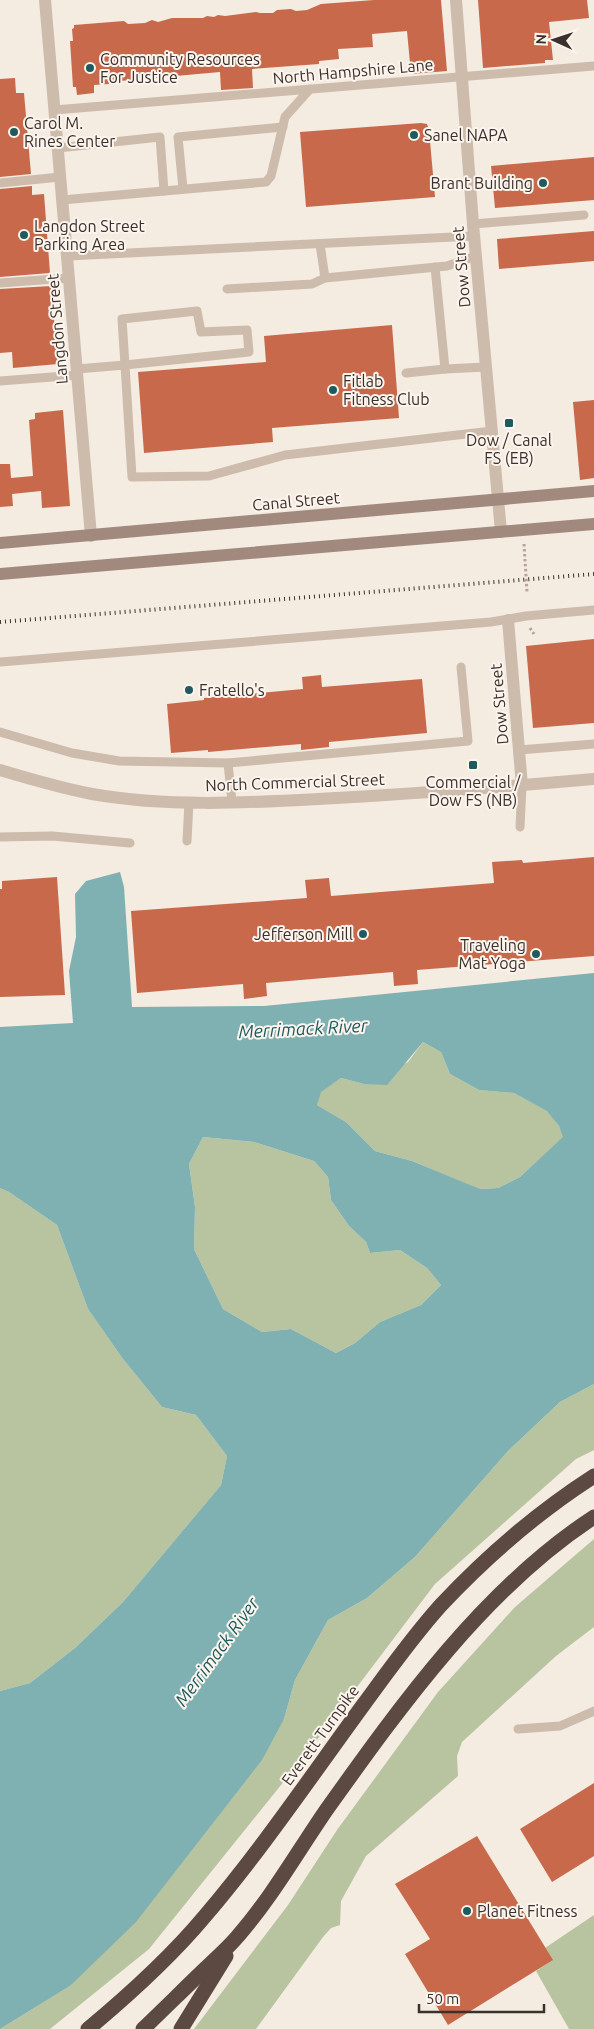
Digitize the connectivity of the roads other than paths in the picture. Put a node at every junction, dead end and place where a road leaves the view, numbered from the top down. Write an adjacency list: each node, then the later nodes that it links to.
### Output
1 (45, 0): 6 (street, Langdon Street)
2 (456, 0): 4 (street, Dow Street)
3 (594, 66): 4 (lane, North Hampshire Lane)
4 (462, 77): 5 (lane, North Hampshire Lane); 15 (street, Dow Street)
5 (310, 89): 6 (lane, North Hampshire Lane); 7 (lane)
6 (54, 110): 8 (street, Langdon Street)
7 (283, 127): 11 (lane); 11 (lane)
8 (58, 148): 9 (street, Langdon Street); 12 (lane)
9 (60, 177): 10 (lane); 13 (street, Langdon Street)
10 (0, 183)
11 (183, 189): 12 (lane)
12 (164, 191): 13 (lane)
13 (62, 200): 17 (street, Langdon Street)
14 (584, 215): 15 (lane)
15 (474, 230): 16 (lane); 18 (street, Dow Street)
16 (320, 244): 17 (lane); 21 (lane)
17 (68, 256): 20 (street, Langdon Street)
18 (476, 256): 19 (lane); 25 (street, Dow Street)
19 (435, 267): 21 (lane); 26 (lane)
20 (70, 278): 22 (lane); 27 (street, Langdon Street)
21 (326, 278): 23 (lane)
22 (0, 284)
23 (227, 289)
24 (125, 365): 24 (lane); 27 (lane); 30 (lane)
25 (486, 367): 26 (lane); 30 (street, Dow Street)
26 (445, 369): 28 (lane)
27 (77, 372): 29 (lane); 35 (street, Langdon Street)
28 (406, 373)
29 (0, 381)
30 (492, 431): 32 (street, Dow Street)
31 (594, 491): 32 (street, Canal Street)
32 (498, 498): 34 (street, Dow Street); 35 (street, Canal Street)
33 (594, 524): 34 (street)
34 (501, 532): 37 (street)
35 (91, 536): 36 (street, Canal Street)
36 (0, 543)
37 (0, 574)
38 (594, 610): 39 (lane)
39 (508, 620): 40 (lane); 44 (street, Dow Street)
40 (0, 662)
41 (462, 667): 45 (lane)
42 (0, 732): 45 (lane)
43 (594, 744): 44 (lane)
44 (519, 750): 48 (street, Dow Street)
45 (228, 763): 50 (lane)
46 (0, 770): 49 (street, North Commercial Street)
47 (594, 779): 48 (street, North Commercial Street)
48 (522, 786): 50 (street, North Commercial Street); 51 (lane)
49 (189, 802): 50 (street, North Commercial Street); 53 (lane)
50 (232, 802)
51 (520, 827)
52 (0, 837): 54 (lane)
53 (187, 841)
54 (130, 843)
55 (594, 1476): 60 (highway, Everett Turnpike)
56 (594, 1517): 59 (highway)
57 (594, 1711): 58 (lane)
58 (518, 1729)
59 (238, 1937): 61 (highway); 62 (highway)
60 (88, 2029)
61 (143, 2029)
62 (181, 2029)

